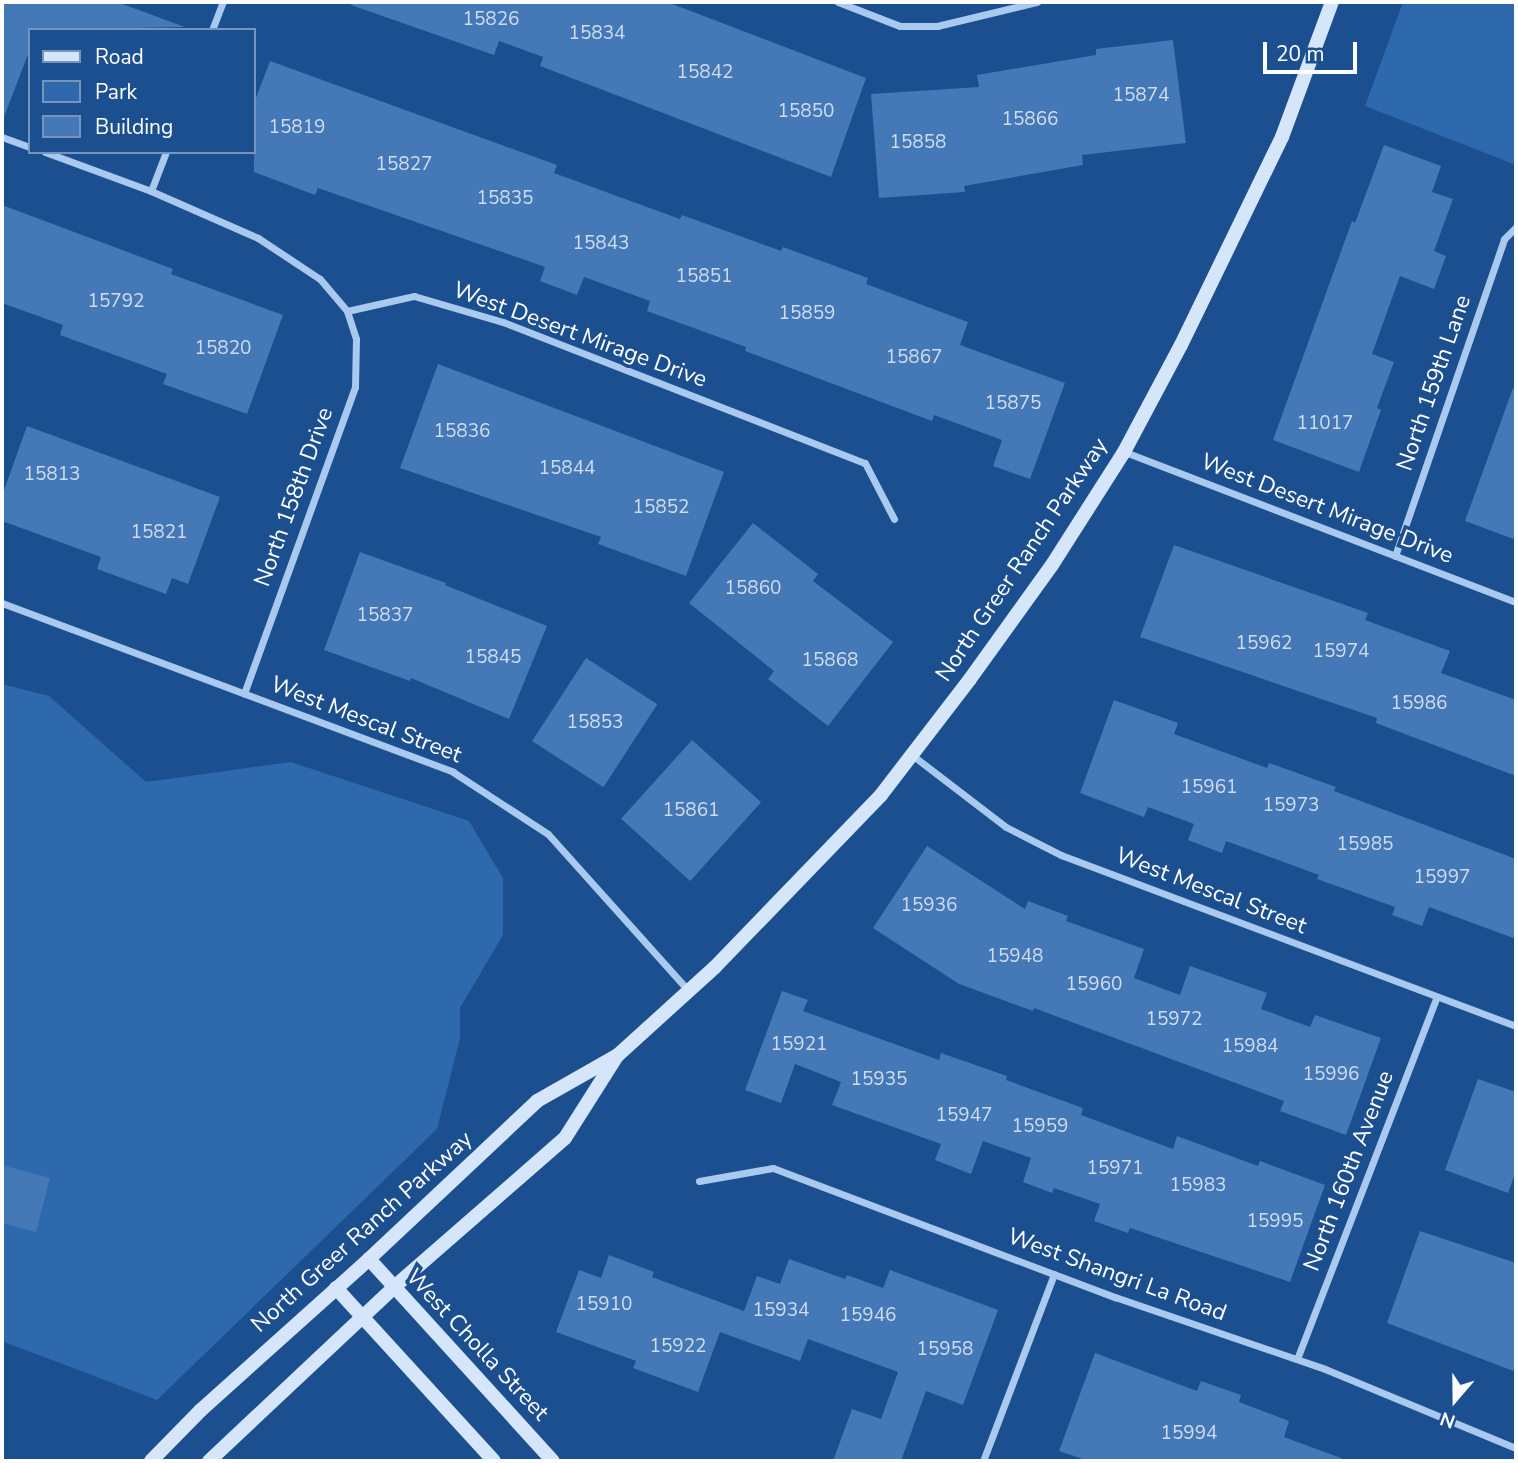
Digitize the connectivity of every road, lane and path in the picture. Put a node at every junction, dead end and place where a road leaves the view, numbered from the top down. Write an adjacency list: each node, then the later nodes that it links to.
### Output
1 (223, 2): 5 (street)
2 (838, 2): 3 (street)
3 (1037, 2)
4 (1331, 2): 13 (street, North Greer Ranch Parkway)
5 (213, 28)
6 (2, 137): 7 (street)
7 (28, 146)
8 (50, 154): 10 (street)
9 (165, 154): 10 (street)
10 (151, 191): 12 (street)
11 (1516, 227): 15 (street, North 159th Lane)
12 (347, 311): 14 (street, West Desert Mirage Drive); 18 (street, North 158th Drive)
13 (1124, 452): 15 (street, West Desert Mirage Drive); 19 (street, North Greer Ranch Parkway)
14 (894, 519)
15 (1395, 556): 16 (street, West Desert Mirage Drive)
16 (1516, 602)
17 (2, 603): 18 (street, West Mescal Street)
18 (243, 694): 20 (street, West Mescal Street)
19 (911, 755): 20 (street, North Greer Ranch Parkway); 21 (street, West Mescal Street)
20 (689, 991): 23 (street, North Greer Ranch Parkway)
21 (1437, 997): 22 (street, West Mescal Street); 30 (street, North 160th Avenue)
22 (1516, 1026)
23 (618, 1055): 25 (street, North Greer Ranch Parkway); 28 (street, North Greer Ranch Parkway)
24 (699, 1181): 26 (street, West Shangri La Road)
25 (369, 1259): 27 (street, North Greer Ranch Parkway); 28 (street, West Cholla Street)
26 (1054, 1274): 30 (street, West Shangri La Road); 36 (street)
27 (336, 1288): 29 (street); 32 (street, North Greer Ranch Parkway)
28 (393, 1288): 29 (street, North Greer Ranch Parkway); 35 (street, West Cholla Street)
29 (362, 1317): 33 (street, North Greer Ranch Parkway); 34 (street)
30 (1297, 1359): 31 (street, West Shangri La Road)
31 (1516, 1448)
32 (151, 1461)
33 (209, 1461)
34 (494, 1461)
35 (553, 1461)
36 (983, 1461)

